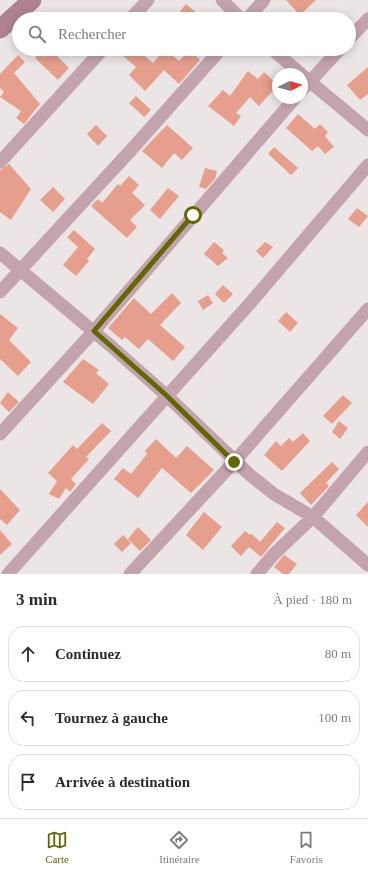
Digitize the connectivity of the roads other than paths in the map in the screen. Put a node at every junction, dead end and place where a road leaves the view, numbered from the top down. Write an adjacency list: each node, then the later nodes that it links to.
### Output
1 (32, 0): 5 (street)
2 (148, 0): 6 (street)
3 (222, 0): 7 (street)
4 (264, 0): 8 (street)
5 (19, 12)
6 (137, 12)
7 (234, 12)
8 (254, 12)
9 (12, 18): 11 (street)
10 (368, 19): 12 (street)
11 (0, 29)
12 (356, 32)
13 (97, 56): 22 (street)
14 (215, 56): 25 (street)
15 (279, 56): 17 (street)
16 (332, 56): 18 (street)
17 (292, 68)
18 (308, 77)
19 (308, 83): 21 (street)
20 (290, 104): 28 (street)
21 (368, 130)
22 (0, 162)
23 (368, 165): 29 (street)
24 (0, 254): 25 (street)
25 (19, 271): 26 (street); 28 (street)
26 (0, 292)
27 (368, 309): 32 (street)
28 (94, 331): 29 (street); 30 (street)
29 (166, 395): 32 (street); 35 (street)
30 (0, 434)
31 (368, 452): 33 (street)
32 (234, 462): 33 (street); 36 (street)
33 (313, 518): 34 (street); 37 (street)
34 (368, 565)
35 (8, 574)
36 (130, 574)
37 (257, 574)

